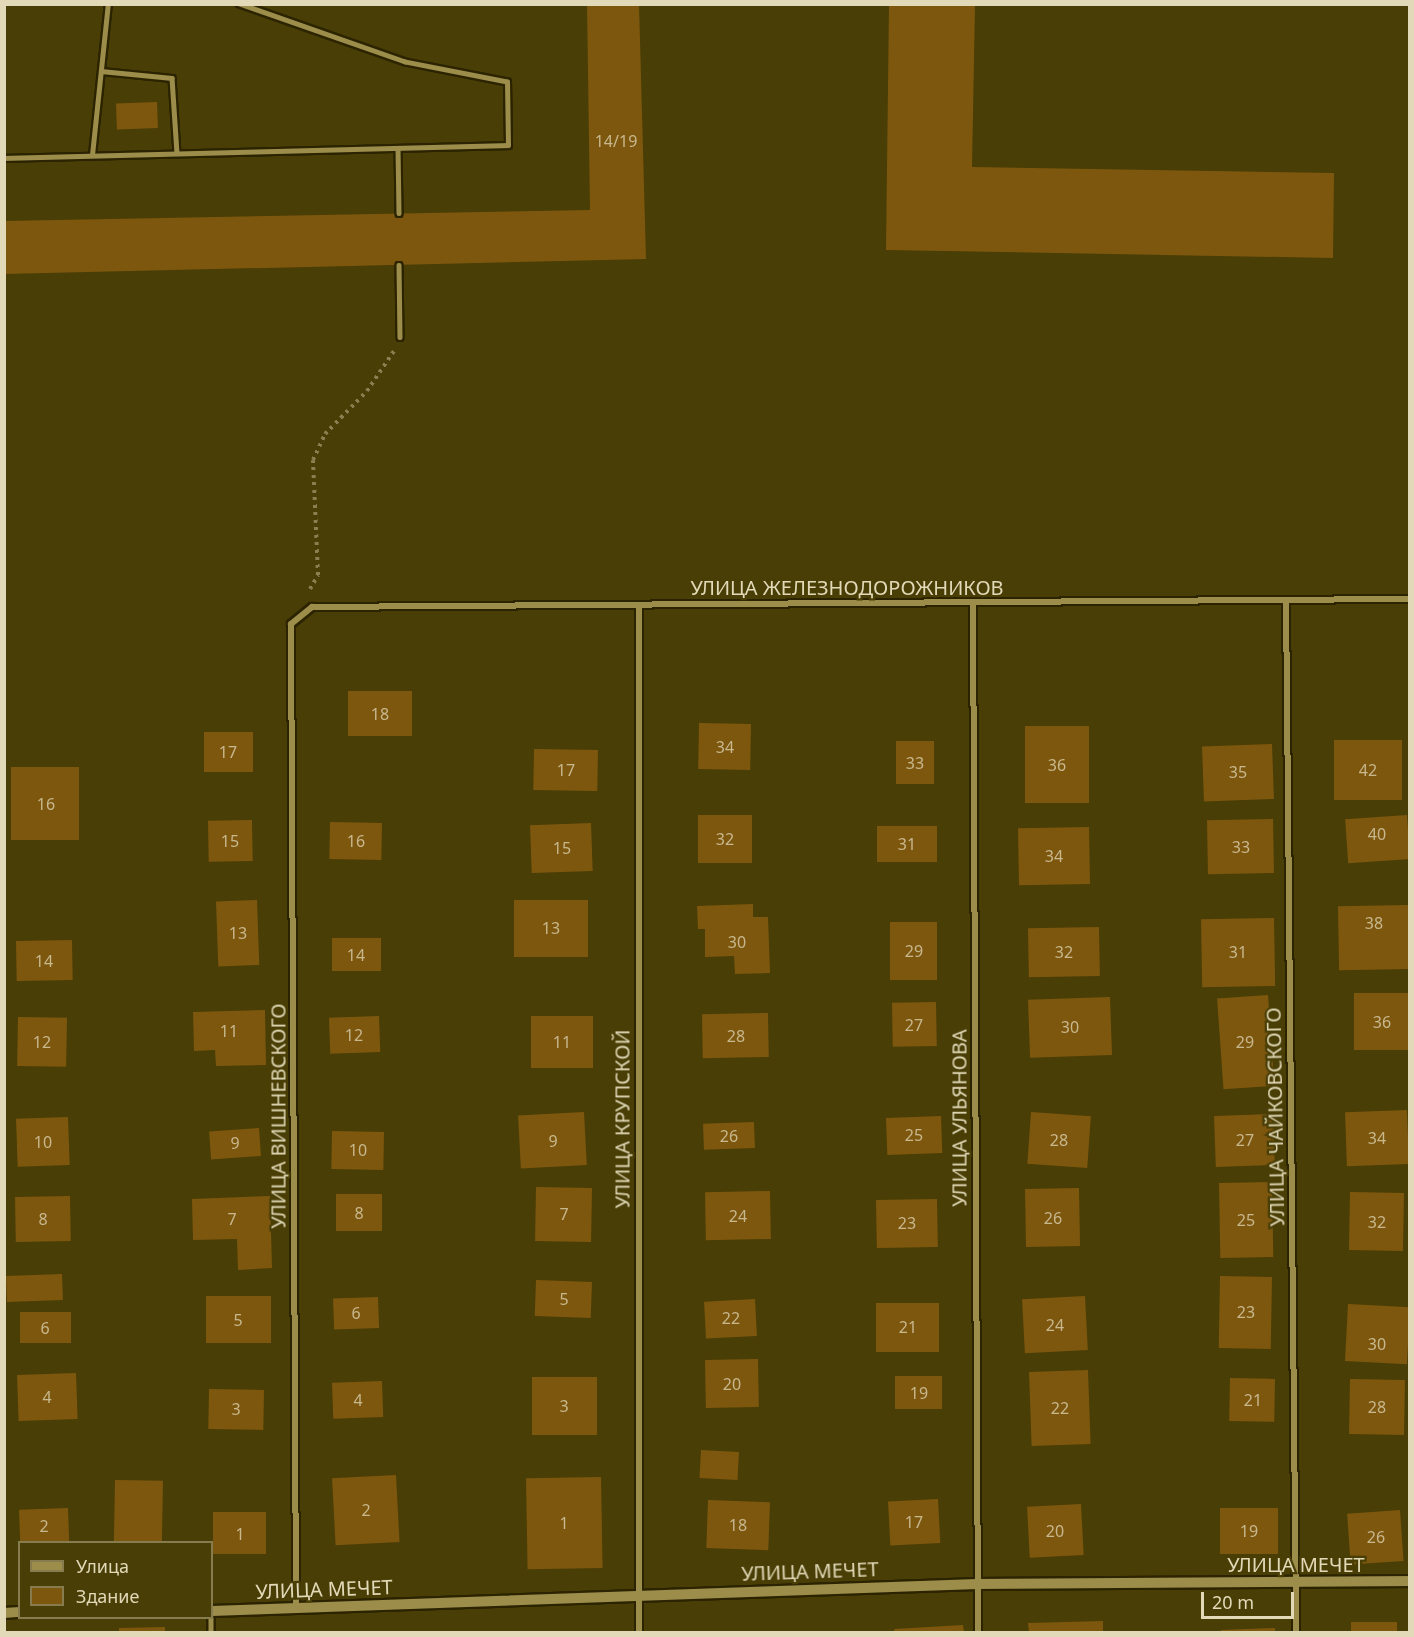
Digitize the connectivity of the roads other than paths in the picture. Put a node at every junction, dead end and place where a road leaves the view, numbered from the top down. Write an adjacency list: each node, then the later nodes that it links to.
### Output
1 (108, 4): 3 (lane)
2 (238, 4): 4 (lane)
3 (101, 72): 5 (lane); 6 (lane)
4 (398, 148): 5 (lane); 8 (lane)
5 (177, 153): 6 (lane)
6 (92, 155): 7 (lane)
7 (4, 158)
8 (399, 213)
9 (399, 265): 10 (lane)
10 (400, 337)
11 (1410, 599): 12 (street, УЛИЦА ЖЕЛЕЗНОДОРОЖНИКОВ)
12 (1286, 600): 13 (street, УЛИЦА ЖЕЛЕЗНОДОРОЖНИКОВ); 17 (street, УЛИЦА ЧАЙКОВСКОГО)
13 (973, 602): 14 (street, УЛИЦА ЖЕЛЕЗНОДОРОЖНИКОВ); 18 (street, УЛИЦА УЛЬЯНОВА)
14 (639, 605): 15 (street, УЛИЦА ЖЕЛЕЗНОДОРОЖНИКОВ); 19 (street, УЛИЦА КРУПСКОЙ)
15 (291, 624): 20 (street, УЛИЦА ВИШНЕВСКОГО)
16 (1410, 1581): 17 (street, УЛИЦА МЕЧЕТ)
17 (1296, 1582): 18 (street, УЛИЦА МЕЧЕТ); 24 (street, УЛИЦА ЧАЙКОВСКОГО)
18 (978, 1584): 19 (street, УЛИЦА МЕЧЕТ); 23 (street, УЛИЦА УЛЬЯНОВА)
19 (637, 1594): 20 (street, УЛИЦА МЕЧЕТ); 22 (street, УЛИЦА КРУПСКОЙ)
20 (296, 1608): 21 (street, УЛИЦА МЕЧЕТ)
21 (213, 1611)
22 (639, 1632)
23 (978, 1632)
24 (1296, 1632)

